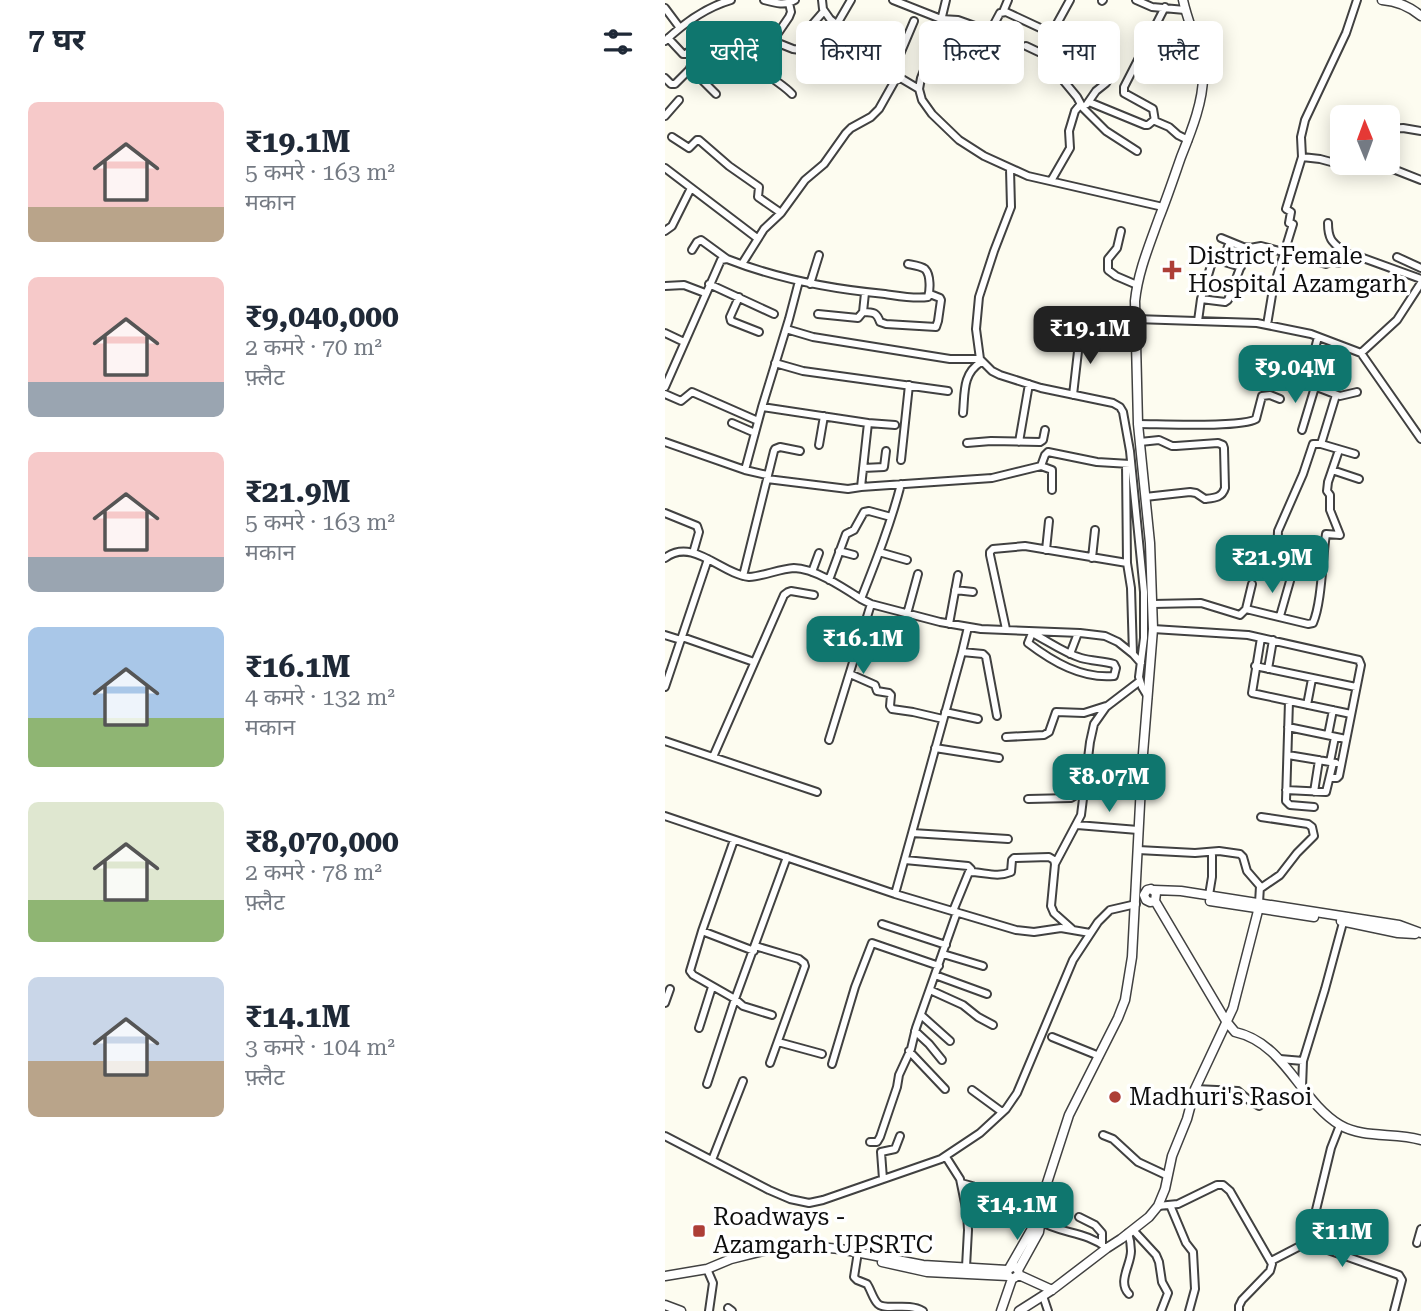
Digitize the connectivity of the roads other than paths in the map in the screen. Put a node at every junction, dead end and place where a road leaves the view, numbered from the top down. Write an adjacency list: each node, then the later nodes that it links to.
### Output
1 (731, 0): 16 (street)
2 (764, 0): 14 (street)
3 (822, 0): 20 (street)
4 (852, 0): 25 (street)
5 (893, 0): 23 (street)
6 (946, 0): 23 (street)
7 (1008, 0): 21 (street)
8 (1070, 0): 27 (street)
9 (1136, 0): 15 (street)
10 (1183, 0): 19 (street)
11 (1357, 0): 57 (street)
12 (1382, 0): 13 (street)
13 (1392, 0): 22 (street)
14 (792, 2): 29 (street)
15 (1146, 2): 17 (street)
16 (716, 3): 30 (street)
17 (1165, 7): 19 (street); 51 (street)
18 (665, 8): 30 (street)
19 (1185, 10): 55 (street)
20 (824, 11): 24 (street); 32 (street)
21 (1003, 12): 23 (street); 28 (street)
22 (1421, 16)
23 (941, 19): 45 (street)
24 (833, 21)
25 (839, 21)
26 (914, 21): 33 (street)
27 (1058, 21)
28 (1038, 26)
29 (782, 27)
30 (680, 28): 31 (street)
31 (666, 39): 36 (street)
32 (782, 45)
33 (905, 45)
34 (1026, 46): 35 (street)
35 (1038, 51)
36 (686, 54)
37 (686, 72): 38 (street)
38 (665, 78)
39 (905, 81): 45 (street)
40 (706, 84): 46 (street)
41 (781, 84): 47 (street)
42 (890, 84): 66 (street)
43 (1066, 84): 49 (street)
44 (1105, 84): 49 (street)
45 (919, 89): 59 (street)
46 (716, 94)
47 (792, 94)
48 (679, 100): 50 (street)
49 (1084, 105): 51 (street); 56 (street); 63 (street)
50 (665, 116)
51 (1154, 120): 55 (street)
52 (1400, 128): 53 (street)
53 (1421, 131)
54 (672, 137): 66 (street)
55 (1188, 140): 65 (street)
56 (1137, 151)
57 (1302, 157): 58 (street); 75 (street)
58 (1330, 162)
59 (1010, 169): 63 (street); 109 (street)
60 (666, 170): 64 (street)
61 (1400, 172): 62 (street)
62 (1421, 180)
63 (1051, 181): 65 (street)
64 (691, 188): 68 (street); 70 (street)
65 (1163, 207): 90 (street)
66 (781, 213): 70 (street)
67 (1328, 223): 76 (street)
68 (665, 231)
69 (1121, 231): 90 (street)
70 (757, 238): 81 (street)
71 (1221, 238): 72 (street)
72 (1230, 242): 73 (street); 80 (street)
73 (1248, 247): 75 (street); 83 (street)
74 (692, 250): 79 (street)
75 (1284, 253): 76 (street); 101 (street)
76 (1347, 254): 86 (street)
77 (819, 255): 88 (street)
78 (1397, 257): 84 (street)
79 (727, 259): 81 (street); 87 (street)
80 (1222, 261): 83 (street); 95 (street)
81 (741, 264): 85 (street)
82 (908, 264): 93 (street)
83 (1241, 267): 95 (street)
84 (1421, 268)
85 (799, 281): 88 (street); 102 (street)
86 (1421, 281): 108 (street)
87 (709, 284): 91 (street); 94 (street)
88 (810, 284): 92 (street)
89 (665, 285): 91 (street)
90 (1137, 285): 99 (street)
91 (705, 293): 107 (street)
92 (865, 293): 93 (street); 96 (street)
93 (930, 294): 96 (street)
94 (739, 297): 97 (street); 103 (street)
95 (1201, 299): 100 (street)
96 (863, 312): 98 (street)
97 (774, 314)
98 (818, 314)
99 (1135, 320): 100 (street); 122 (street)
100 (1198, 321): 101 (street)
101 (1267, 325): 106 (street)
102 (786, 329): 109 (street); 110 (street)
103 (759, 332)
104 (665, 333): 107 (street)
105 (1080, 334): 118 (street)
106 (1318, 337): 108 (street); 114 (street)
107 (684, 342): 113 (street)
108 (1361, 353): 134 (street)
109 (980, 360): 111 (street); 124 (street)
110 (775, 363): 112 (street); 121 (street)
111 (1029, 384): 118 (street); 136 (street)
112 (909, 386): 115 (street); 145 (street)
113 (665, 387)
114 (1315, 387): 119 (street); 132 (street)
115 (948, 391)
116 (1357, 392): 119 (street)
117 (665, 394): 126 (street)
118 (1073, 395): 123 (street)
119 (1336, 395): 139 (street)
120 (1280, 399): 129 (street)
121 (762, 407): 125 (street); 126 (street)
122 (1138, 408): 123 (street); 129 (street)
123 (1121, 409): 146 (street)
124 (963, 414)
125 (824, 416): 128 (street); 140 (street)
126 (758, 421): 133 (street)
127 (732, 423): 133 (street)
128 (868, 423): 130 (street); 148 (street)
129 (1138, 424): 137 (street)
130 (895, 425)
131 (1045, 430): 136 (street)
132 (1302, 430)
133 (755, 433): 149 (street)
134 (1421, 439)
135 (665, 442): 149 (street)
136 (1019, 442): 138 (street)
137 (1140, 442): 156 (street); 156 (street)
138 (967, 443)
139 (1321, 444): 141 (street); 167 (street)
140 (820, 445)
141 (1339, 450): 144 (street); 150 (street)
142 (800, 451): 151 (street)
143 (885, 451): 148 (street)
144 (1355, 454)
145 (901, 460)
146 (1128, 464): 147 (street); 172 (street); 203 (street)
147 (1041, 466): 153 (street); 155 (street)
148 (863, 468): 154 (street)
149 (745, 470): 151 (street)
150 (1332, 470): 152 (street); 188 (street)
151 (767, 477): 154 (street); 176 (street)
152 (1359, 479)
153 (901, 484): 154 (street); 158 (street)
154 (861, 487)
155 (1052, 490)
156 (1145, 497): 185 (street)
157 (665, 513): 164 (street)
158 (891, 517): 162 (street); 163 (street)
159 (1049, 521): 161 (street)
160 (1095, 530): 169 (street)
161 (1046, 550): 169 (street); 191 (street)
162 (839, 551): 166 (street); 177 (street)
163 (879, 552): 171 (street); 183 (street)
164 (693, 553): 168 (street); 170 (street)
165 (818, 553): 173 (street)
166 (854, 555)
167 (1277, 556)
168 (665, 558)
169 (1092, 558): 172 (street)
170 (708, 559): 176 (street); 196 (street)
171 (907, 560)
172 (1127, 564): 201 (street)
173 (812, 572): 176 (street); 177 (street)
174 (918, 574): 187 (street)
175 (958, 575): 180 (street)
176 (743, 576)
177 (829, 580): 183 (street)
178 (1290, 581): 188 (street)
179 (1252, 584): 186 (street)
180 (955, 590): 181 (street); 189 (street)
181 (972, 592)
182 (814, 595): 202 (street)
183 (861, 598): 184 (street)
184 (871, 604): 187 (street); 206 (street)
185 (1153, 604): 186 (street); 192 (street)
186 (1246, 609): 188 (street)
187 (908, 614): 189 (street)
188 (1280, 616)
189 (949, 624): 190 (street)
190 (968, 627): 191 (street); 199 (street)
191 (1006, 629): 193 (street)
192 (1153, 629): 197 (street); 211 (street)
193 (1030, 631): 194 (street); 200 (street); 200 (street)
194 (1078, 633): 200 (street); 201 (street)
195 (665, 635): 196 (street)
196 (682, 638): 202 (street); 209 (street)
197 (1261, 638): 198 (street); 204 (street)
198 (1273, 640): 205 (street); 210 (street)
199 (963, 652): 217 (street); 218 (street)
200 (1070, 654)
201 (1133, 654): 203 (street)
202 (754, 662): 228 (street)
203 (1141, 663): 208 (street)
204 (1255, 666): 205 (street); 212 (street)
205 (1268, 669): 207 (street)
206 (849, 674): 217 (street); 224 (street)
207 (1312, 679): 210 (street); 214 (street)
208 (1140, 681): 211 (street); 213 (street)
209 (665, 687)
210 (1356, 687): 216 (street)
211 (1148, 697): 241 (street)
212 (1289, 701): 214 (street); 220 (street)
213 (1109, 705): 222 (street); 232 (street)
214 (1307, 705): 215 (street)
215 (1333, 710): 216 (street); 221 (street)
216 (1351, 714): 223 (street)
217 (944, 716): 219 (street); 226 (street)
218 (997, 716)
219 (978, 719)
220 (1288, 727): 221 (street); 227 (street)
221 (1332, 736): 223 (street); 231 (street)
222 (1006, 737)
223 (1346, 739): 231 (street)
224 (829, 740)
225 (665, 741): 228 (street)
226 (935, 748): 229 (street); 242 (street)
227 (1288, 755): 230 (street); 233 (street)
228 (713, 757): 234 (street)
229 (999, 758)
230 (1319, 760): 231 (street); 235 (street)
231 (1335, 763): 235 (street)
232 (1086, 782): 236 (street); 240 (street)
233 (1286, 789): 235 (street); 237 (street)
234 (817, 792)
235 (1314, 792)
236 (1028, 799)
237 (1314, 807)
238 (665, 816): 244 (street)
239 (1261, 817): 252 (street)
240 (1077, 825): 241 (street); 249 (street)
241 (1138, 830): 245 (street)
242 (912, 833): 243 (street); 248 (street)
243 (1008, 839)
244 (734, 840): 247 (street); 262 (street)
245 (1138, 850): 246 (street); 251 (street)
246 (1212, 852): 252 (street); 254 (street)
247 (787, 857): 253 (street); 266 (street)
248 (905, 860): 250 (street); 253 (street)
249 (1055, 864): 250 (street); 261 (street)
250 (972, 872): 258 (street)
251 (1136, 873): 255 (street); 256 (street)
252 (1261, 888): 257 (street)
253 (895, 894): 258 (street)
254 (1209, 895): 255 (street); 257 (street)
255 (1151, 896): 256 (street); 257 (street); 279 (street)
256 (1136, 904): 263 (street); 290 (street)
257 (1259, 905): 259 (street); 279 (street)
258 (955, 911): 261 (street); 265 (street)
259 (1344, 919): 264 (street); 293 (street)
260 (882, 924): 265 (street)
261 (1072, 929): 263 (street)
262 (702, 931): 266 (street); 271 (street)
263 (1090, 933): 303 (street)
264 (1421, 933)
265 (946, 945): 267 (street)
266 (754, 948): 275 (street); 287 (street)
267 (943, 954): 268 (street); 269 (street)
268 (939, 966): 270 (street); 295 (street)
269 (983, 966)
270 (935, 975): 273 (street); 274 (street)
271 (712, 987): 275 (street); 281 (street)
272 (670, 989): 276 (street)
273 (930, 990): 278 (street); 280 (street)
274 (987, 994)
275 (735, 999): 277 (street); 297 (street)
276 (665, 1003)
277 (772, 1015)
278 (921, 1015): 282 (street); 286 (street)
279 (1226, 1021): 283 (street); 284 (street)
280 (993, 1025)
281 (699, 1028)
282 (915, 1031): 288 (street); 292 (street)
283 (1235, 1032): 284 (street); 291 (street)
284 (1219, 1036): 300 (street)
285 (1052, 1037): 290 (street)
286 (950, 1041)
287 (778, 1042): 289 (street); 294 (street)
288 (909, 1051): 299 (street); 309 (street)
289 (822, 1054)
290 (1099, 1056): 319 (street)
291 (1280, 1059): 293 (street); 298 (street)
292 (942, 1060)
293 (1303, 1061): 298 (street)
294 (770, 1063)
295 (832, 1064)
296 (743, 1081): 311 (street)
297 (707, 1084)
298 (1302, 1087): 304 (street)
299 (945, 1089)
300 (1195, 1089): 302 (street); 312 (street)
301 (972, 1090): 303 (street)
302 (1259, 1106)
303 (1002, 1112): 310 (street)
304 (1340, 1125): 308 (street); 323 (street)
305 (1103, 1135): 312 (street)
306 (665, 1136): 311 (street)
307 (900, 1136): 313 (street)
308 (1421, 1140)
309 (870, 1142)
310 (946, 1157): 313 (street); 314 (street)
311 (712, 1160): 313 (street)
312 (1168, 1176): 317 (street)
313 (884, 1179)
314 (961, 1183): 315 (street); 327 (street)
315 (993, 1197)
316 (1170, 1205): 317 (street); 326 (street); 343 (street)
317 (1159, 1206): 321 (street)
318 (1079, 1217): 324 (street)
319 (1039, 1221): 324 (street); 329 (street)
320 (1421, 1229): 322 (street)
321 (1130, 1232): 324 (street); 332 (street); 342 (street)
322 (1417, 1243)
323 (1308, 1244): 326 (street); 345 (street)
324 (1105, 1246): 331 (street)
325 (861, 1253): 327 (street); 328 (street); 329 (street); 336 (street)
326 (1271, 1261): 344 (street)
327 (965, 1267): 329 (street)
328 (707, 1269): 330 (street); 337 (street)
329 (1012, 1273): 331 (street); 339 (street)
330 (665, 1276)
331 (1052, 1290): 333 (street)
332 (1129, 1294)
333 (1043, 1296): 340 (street); 341 (street)
334 (665, 1305): 335 (street)
335 (677, 1310)
336 (885, 1310): 338 (street)
337 (709, 1311)
338 (923, 1311)
339 (1001, 1311)
340 (1019, 1311)
341 (1048, 1311)
342 (1161, 1311)
343 (1189, 1311)
344 (1239, 1311)
345 (1394, 1311)

